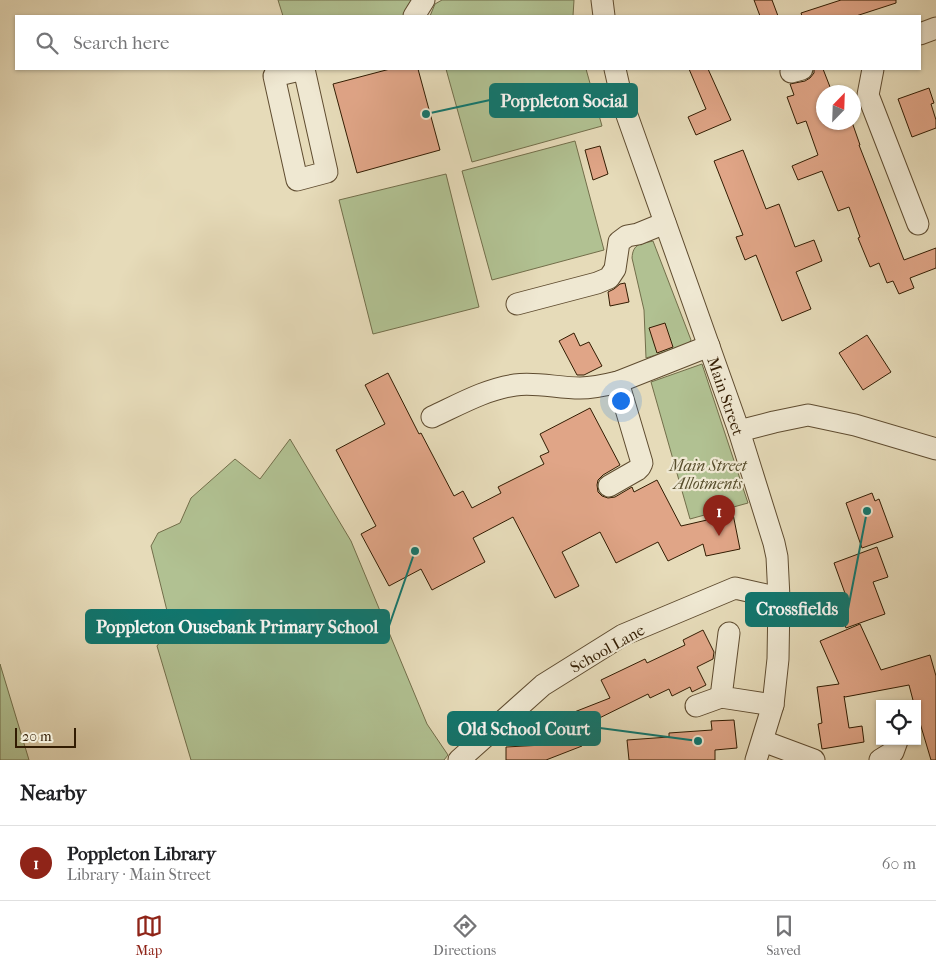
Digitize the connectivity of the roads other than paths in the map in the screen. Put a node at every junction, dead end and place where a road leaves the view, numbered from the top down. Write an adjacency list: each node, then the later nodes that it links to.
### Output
1 (424, 0): 3 (street)
2 (602, 0): 4 (street)
3 (415, 15)
4 (604, 15)
5 (936, 28): 6 (street)
6 (921, 34)
7 (299, 70): 8 (street)
8 (303, 70)
9 (615, 70): 11 (street, Main Street)
10 (871, 70): 12 (street)
11 (665, 223): 13 (street); 14 (street, Main Street)
12 (918, 224)
13 (518, 304)
14 (709, 346): 15 (street); 17 (street, Main Street)
15 (618, 382): 16 (street); 19 (street)
16 (432, 417)
17 (739, 431): 18 (street); 20 (street, Main Street)
18 (936, 449)
19 (609, 486)
20 (779, 598): 23 (street, Main Street); 27 (street, School Lane)
21 (729, 633): 22 (street)
22 (721, 697): 23 (street); 24 (street)
23 (773, 705): 26 (street, Main Street)
24 (696, 706)
25 (895, 745): 29 (street)
26 (759, 750): 28 (street)
27 (460, 760)
28 (814, 760)
29 (880, 760)

